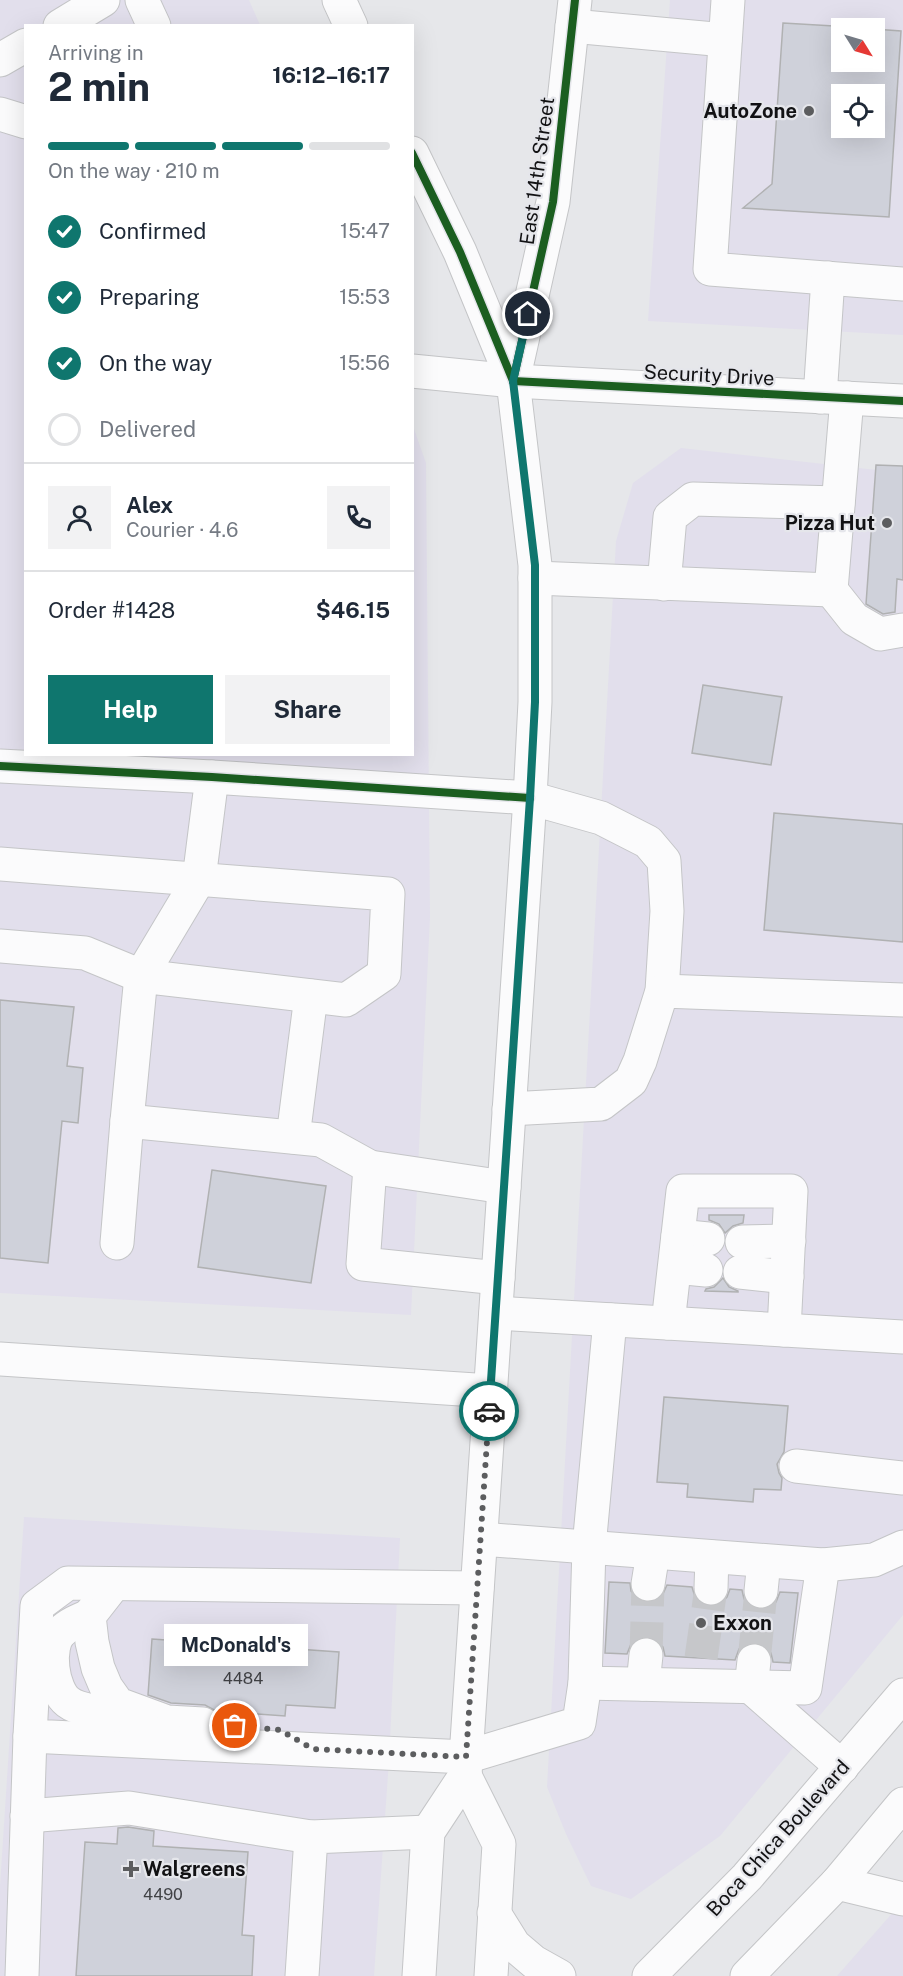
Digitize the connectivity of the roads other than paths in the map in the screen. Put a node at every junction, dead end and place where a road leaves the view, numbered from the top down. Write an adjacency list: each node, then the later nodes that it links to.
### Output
1 (103, 0): 5 (main road)
2 (142, 0): 6 (main road)
3 (728, 0): 7 (main road)
4 (573, 13): 7 (main road); 16 (main road, East 14th Street)
5 (63, 24)
6 (153, 24)
7 (725, 40): 13 (main road)
8 (24, 46): 9 (main road)
9 (0, 60)
10 (0, 114): 11 (main road)
11 (24, 121)
12 (414, 157): 16 (main road)
13 (828, 278): 14 (main road); 17 (main road)
14 (903, 284)
15 (414, 371): 16 (main road, Security Drive)
16 (513, 381): 17 (main road, Security Drive); 20 (main road, East 14th Street)
17 (833, 398): 18 (main road, Security Drive); 19 (main road)
18 (903, 401)
19 (838, 503): 21 (main road); 22 (main road)
20 (535, 578): 21 (main road); 26 (main road, East 14th Street)
21 (664, 584): 22 (main road)
22 (831, 590): 23 (main road)
23 (903, 630)
24 (0, 766): 25 (main road)
25 (212, 777): 26 (main road); 28 (main road)
26 (530, 798): 31 (main road); 34 (main road, East 14th Street)
27 (0, 864): 28 (main road)
28 (199, 879): 30 (main road); 32 (main road)
29 (0, 946): 30 (main road)
30 (141, 976): 32 (main road); 35 (main road)
31 (662, 991): 33 (main road); 34 (main road)
32 (311, 996): 36 (main road)
33 (903, 1000)
34 (509, 1109): 38 (main road, East 14th Street)
35 (127, 1121): 36 (main road); 40 (main road)
36 (293, 1137): 37 (main road)
37 (370, 1167): 38 (main road); 42 (main road)
38 (504, 1187): 42 (main road, East 14th Street)
39 (789, 1241): 41 (main road); 41 (main road); 45 (main road)
40 (117, 1243)
41 (787, 1277): 46 (main road)
42 (498, 1278): 43 (main road, East 14th Street)
43 (496, 1313): 44 (main road); 49 (main road, East 14th Street)
44 (610, 1320): 45 (main road); 54 (main road)
45 (668, 1323): 46 (main road)
46 (784, 1330): 47 (main road)
47 (903, 1337)
48 (0, 1359): 49 (main road)
49 (490, 1390): 52 (main road, East 14th Street)
50 (796, 1466): 51 (main road)
51 (903, 1478)
52 (481, 1539): 54 (main road); 57 (main road, East 14th Street)
53 (903, 1546): 55 (main road)
54 (589, 1547): 55 (main road); 60 (main road)
55 (823, 1565): 59 (main road)
56 (114, 1584): 57 (main road); 58 (main road); 63 (main road)
57 (477, 1588): 65 (main road, East 14th Street)
58 (89, 1616): 62 (main road); 62 (main road)
59 (753, 1674): 60 (main road); 66 (main road)
60 (585, 1683): 65 (main road)
61 (903, 1695): 66 (main road, Boca Chica Boulevard)
62 (166, 1722): 64 (main road)
63 (30, 1736): 64 (main road); 68 (main road)
64 (313, 1749): 65 (main road)
65 (466, 1766): 69 (main road, East 14th Street); 73 (main road)
66 (842, 1767): 75 (main road, Boca Chica Boulevard)
67 (903, 1804): 71 (main road)
68 (27, 1816): 70 (main road); 76 (main road)
69 (428, 1832): 70 (main road); 74 (main road, East 14th Street)
70 (311, 1837): 77 (main road)
71 (837, 1883): 72 (main road); 80 (main road)
72 (903, 1899)
73 (494, 1913): 78 (main road); 79 (main road)
74 (418, 1971)
75 (648, 1973)
76 (22, 1976)
77 (302, 1976)
78 (491, 1976)
79 (559, 1976)
80 (747, 1976)

